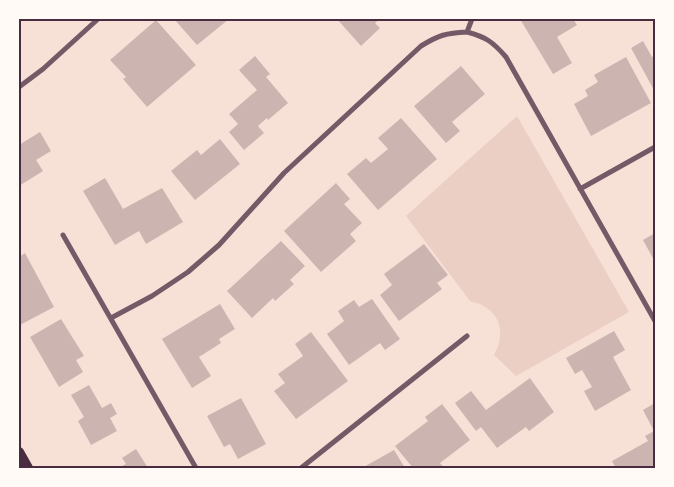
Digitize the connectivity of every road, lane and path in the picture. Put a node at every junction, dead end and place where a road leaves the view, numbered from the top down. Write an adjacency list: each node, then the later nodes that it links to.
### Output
1 (98, 19): 4 (street)
2 (472, 19): 3 (street)
3 (468, 32): 6 (street); 8 (street)
4 (19, 87)
5 (655, 147): 6 (street)
6 (580, 189): 9 (street)
7 (63, 235): 8 (street)
8 (111, 318): 13 (street)
9 (655, 321)
10 (467, 336): 14 (street)
11 (19, 452): 12 (main road)
12 (28, 468)
13 (196, 468)
14 (300, 468)

